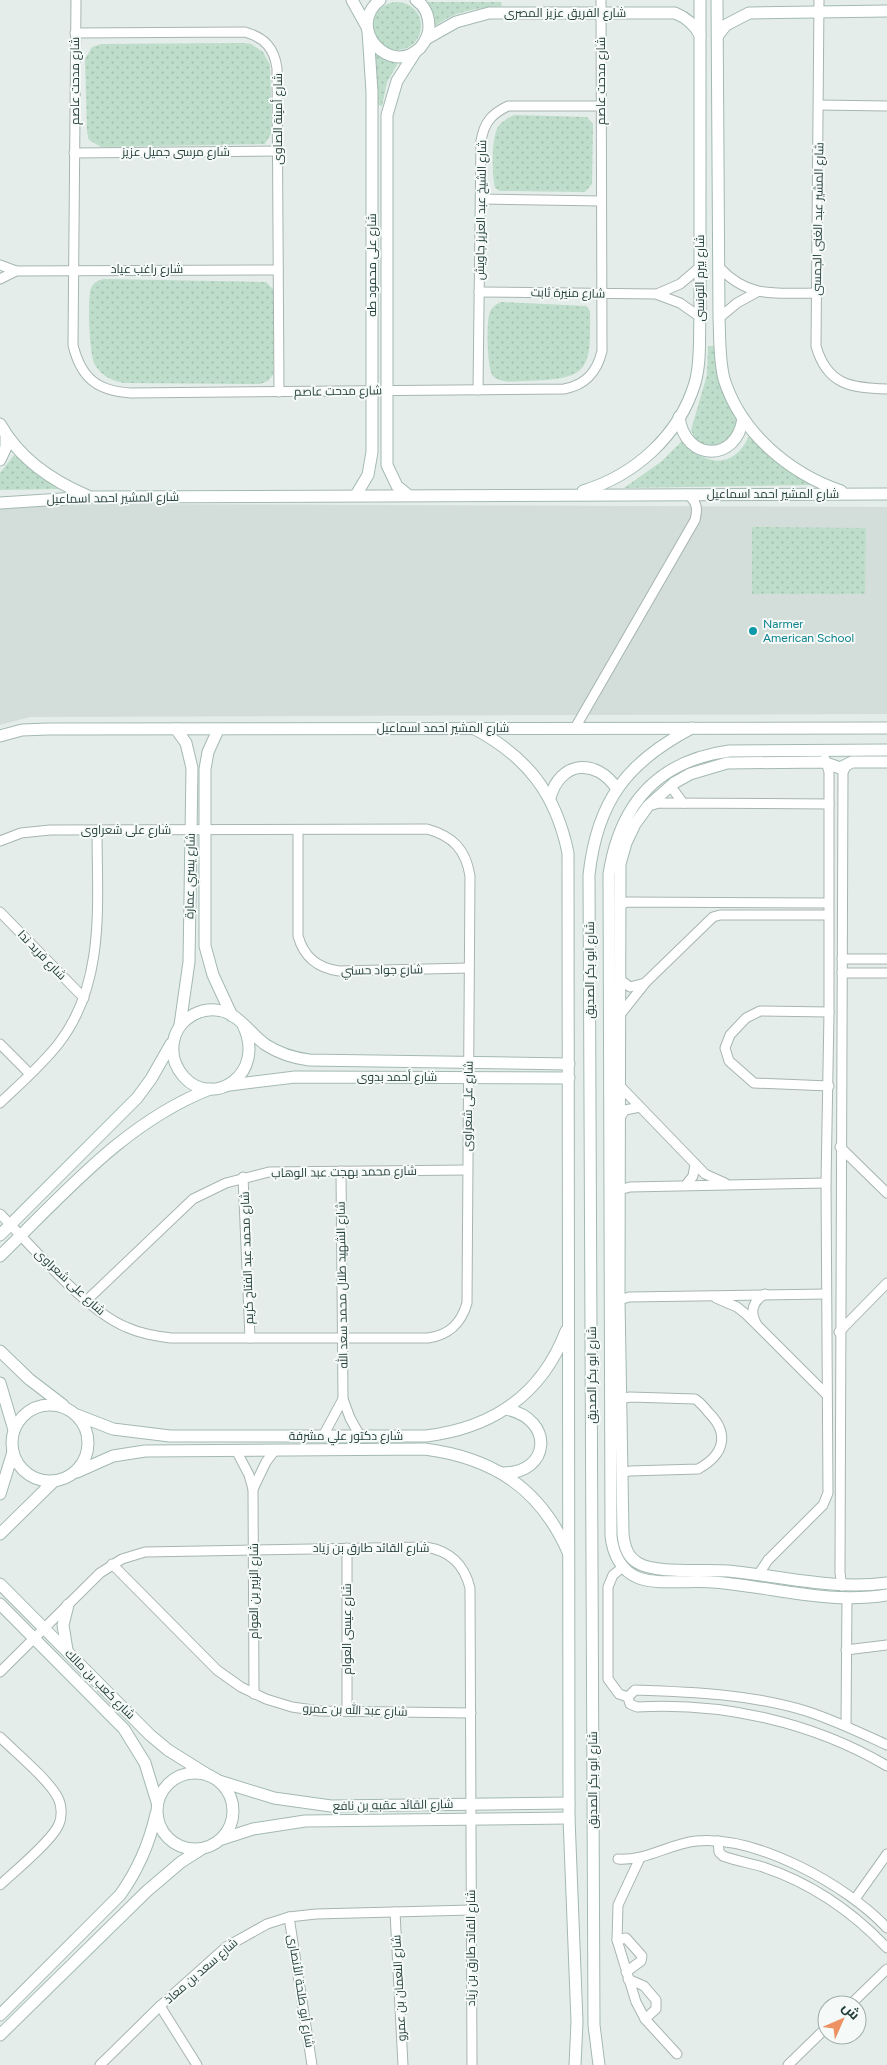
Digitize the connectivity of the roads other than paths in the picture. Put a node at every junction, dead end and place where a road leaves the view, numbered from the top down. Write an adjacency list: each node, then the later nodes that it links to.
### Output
1 (76, 0): 12 (street, شارع مدحت عاصم)
2 (352, 0): 11 (street)
3 (380, 0): 11 (street)
4 (416, 0): 15 (street)
5 (601, 0): 10 (street, شارع مدحت عاصم)
6 (700, 0): 13 (street, شارع بيرم التونسى)
7 (718, 0): 14 (street, شارع بيرم التونسى)
8 (819, 6): 9 (street); 14 (street); 17 (street, شارع المشير عبد الغنى الجمسى)
9 (887, 12)
10 (601, 13): 13 (street, شارع الفريق عزيز المصرى); 15 (street, شارع الفريق عزيز المصرى); 18 (street, شارع مدحت عاصم)
11 (367, 30): 16 (street); 39 (street, شارع على محمود طه)
12 (75, 33): 20 (street, شارع أمينة الصاوى); 21 (street, شارع مدحت عاصم)
13 (700, 35): 25 (street, شارع بيرم التونسى)
14 (718, 35): 26 (street, شارع بيرم التونسى)
15 (426, 39): 16 (street, شارع على محمود طه)
16 (416, 51): 40 (street, شارع على محمود طه)
17 (819, 105): 19 (street); 33 (street, شارع المشير عبد الغنى الجمسى)
18 (601, 106): 22 (street, شارع الشيخ عبد العزيز جاويش); 23 (street, شارع مدحت عاصم)
19 (887, 106)
20 (278, 151): 21 (street, شارع مرسى جميل عزيز); 28 (street, شارع أمينة الصاوى)
21 (74, 152): 27 (street, شارع مدحت عاصم)
22 (480, 199): 23 (street); 31 (street, شارع الشيخ عبد العزيز جاويش)
23 (602, 201): 34 (street, شارع مدحت عاصم)
24 (0, 265): 29 (street, شارع راغب عياد)
25 (700, 267): 35 (street, شارع منيرة ثابت); 36 (street, شارع بيرم التونسى)
26 (720, 268): 32 (street); 37 (street, شارع بيرم التونسى)
27 (74, 270): 28 (street, شارع راغب عياد); 29 (street, شارع راغب عياد); 42 (street, شارع مدحت عاصم)
28 (278, 270): 42 (street, شارع أمينة الصاوى)
29 (16, 271): 30 (street, شارع راغب عياد)
30 (0, 279)
31 (479, 292): 34 (street, شارع منيرة ثابت); 41 (street, شارع الشيخ عبد العزيز جاويش)
32 (757, 292): 33 (street); 37 (street)
33 (817, 293): 38 (street, شارع المشير عبد الغنى الجمسى)
34 (602, 294): 35 (street, شارع منيرة ثابت); 41 (street, شارع مدحت عاصم)
35 (656, 294): 36 (street, شارع منيرة ثابت)
36 (700, 317): 43 (street, شارع بيرم التونسى)
37 (719, 318): 44 (street, شارع بيرم التونسى)
38 (887, 389)
39 (372, 390): 40 (street, شارع مدحت عاصم); 42 (street, شارع مدحت عاصم); 52 (street, شارع على محمود طه)
40 (387, 390): 41 (street, شارع مدحت عاصم); 47 (street, شارع على محمود طه)
41 (478, 390)
42 (279, 392)
43 (679, 417): 44 (street); 48 (street, شارع بيرم التونسى)
44 (743, 418): 50 (street, شارع بيرم التونسى)
45 (3, 429): 46 (street); 53 (street)
46 (0, 460)
47 (408, 494): 48 (street, شارع المشير احمد اسماعيل); 52 (street, شارع المشير احمد اسماعيل)
48 (572, 494): 49 (street, شارع المشير احمد اسماعيل)
49 (688, 494): 50 (street, شارع المشير احمد اسماعيل); 56 (street)
50 (850, 494): 51 (street, شارع المشير احمد اسماعيل)
51 (887, 494)
52 (356, 495): 53 (street, شارع المشير احمد اسماعيل)
53 (92, 497): 54 (street, شارع المشير احمد اسماعيل)
54 (0, 503)
55 (473, 728): 56 (street, شارع المشير احمد اسماعيل); 60 (street, شارع المشير احمد اسماعيل); 70 (street, شارع ابو بكر الصديق)
56 (575, 728): 57 (street, شارع المشير احمد اسماعيل)
57 (692, 728): 58 (street, شارع المشير احمد اسماعيل); 69 (street, شارع ابو بكر الصديق)
58 (887, 728)
59 (176, 729): 60 (street, شارع المشير احمد اسماعيل); 61 (street, شارع المشير احمد اسماعيل); 75 (street, شارع يسري عمارة)
60 (218, 730): 76 (street, شارع يسري عمارة)
61 (0, 736)
62 (826, 750): 63 (street); 66 (street); 90 (street)
63 (847, 750): 64 (street); 67 (street)
64 (887, 750)
65 (887, 762): 67 (street)
66 (828, 764): 67 (street); 68 (street); 72 (street)
67 (847, 765): 80 (street)
68 (674, 783): 71 (street); 73 (street)
69 (617, 789): 70 (street); 127 (street, شارع ابو بكر الصديق)
70 (550, 798): 101 (street, شارع ابو بكر الصديق)
71 (683, 803): 72 (street); 73 (street)
72 (828, 804): 79 (street)
73 (648, 806): 82 (street)
74 (97, 830): 75 (street, شارع على شعراوى); 78 (street, شارع على شعراوى); 92 (street)
75 (191, 830): 76 (street, شارع على شعراوى); 96 (street, شارع يسري عمارة)
76 (205, 830): 77 (street, شارع على شعراوى); 94 (street, شارع يسري عمارة)
77 (298, 830): 87 (street, شارع على شعراوى); 87 (street, شارع جواد حسني)
78 (0, 841)
79 (829, 853): 80 (street); 81 (street)
80 (842, 853): 85 (street)
81 (828, 903): 82 (street); 84 (street)
82 (619, 905): 90 (street)
83 (0, 912): 92 (street, شارع فريد ندا)
84 (828, 915): 91 (street); 93 (street)
85 (842, 959): 86 (street); 88 (street)
86 (887, 959)
87 (469, 968): 100 (street, شارع على شعراوى)
88 (842, 973): 89 (street); 112 (street)
89 (887, 973)
90 (614, 975): 91 (street); 95 (street); 111 (street)
91 (646, 982): 95 (street)
92 (84, 998): 102 (street)
93 (829, 1012): 107 (street); 107 (street)
94 (232, 1016): 96 (street); 97 (street)
95 (619, 1016): 105 (street)
96 (180, 1025): 98 (street)
97 (243, 1025): 100 (street, شارع أحمد بدوى); 106 (street)
98 (173, 1038): 108 (street); 123 (street)
99 (0, 1044): 102 (street)
100 (468, 1063): 101 (street, شارع أحمد بدوى); 103 (street, شارع على شعراوى)
101 (569, 1064): 104 (street, شارع ابو بكر الصديق)
102 (30, 1074): 109 (street)
103 (468, 1078): 104 (street, شارع أحمد بدوى); 106 (street, شارع أحمد بدوى); 114 (street, شارع على شعراوى)
104 (569, 1078): 126 (street, شارع ابو بكر الصديق)
105 (619, 1085): 110 (street); 111 (street)
106 (226, 1086): 108 (street)
107 (829, 1086): 117 (street)
108 (212, 1089): 125 (street)
109 (0, 1103)
110 (640, 1107): 111 (street); 113 (street)
111 (614, 1118): 118 (street)
112 (840, 1147): 121 (street); 130 (street)
113 (694, 1164): 119 (street); 120 (street)
114 (467, 1170): 115 (street, شارع محمد بهجت عبد الوهاب); 143 (street, شارع على شعراوى)
115 (341, 1171): 116 (street, شارع محمد بهجت عبد الوهاب); 143 (street, شارع الشهيد طلال محمد سعد الله)
116 (243, 1177): 136 (street, شارع محمد بهجت عبد الوهاب); 142 (street, شارع محمد عبد الفتاح كريم)
117 (826, 1183): 119 (street); 129 (street)
118 (616, 1184): 120 (street); 135 (street); 172 (street)
119 (730, 1184): 120 (street)
120 (686, 1185)
121 (887, 1193)
122 (0, 1214): 123 (street, شارع على شعراوى)
123 (10, 1224): 124 (street); 125 (street, شارع على شعراوى)
124 (0, 1234)
125 (21, 1235): 128 (street); 136 (street, شارع على شعراوى)
126 (569, 1240): 127 (street); 139 (street, شارع ابو بكر الصديق)
127 (591, 1241): 182 (street, شارع ابو بكر الصديق)
128 (0, 1256)
129 (826, 1282): 130 (street); 133 (street)
130 (839, 1282): 138 (street)
131 (887, 1282): 141 (street)
132 (765, 1293): 133 (street); 134 (street); 140 (street)
133 (826, 1294): 137 (street)
134 (712, 1296): 135 (street); 140 (street)
135 (619, 1300): 148 (street)
136 (86, 1301): 142 (street, شارع على شعراوى)
137 (826, 1311): 138 (street); 146 (street)
138 (839, 1311): 141 (street)
139 (569, 1324): 150 (street, شارع دكتور علي مشرفة); 169 (street, شارع ابو بكر الصديق)
140 (758, 1326): 146 (street)
141 (839, 1332): 177 (street)
142 (250, 1338): 143 (street, شارع على شعراوى)
143 (342, 1338): 147 (street, شارع الشهيد طلال محمد سعد الله)
144 (0, 1352): 149 (street)
145 (0, 1383): 152 (street)
146 (826, 1394): 170 (street)
147 (343, 1399): 154 (street, شارع الشهيد طلال محمد سعد الله); 155 (street, شارع الشهيد طلال محمد سعد الله)
148 (620, 1399): 162 (street); 162 (street)
149 (66, 1408): 151 (street); 152 (street)
150 (506, 1409): 155 (street, شارع دكتور علي مشرفة); 161 (street)
151 (77, 1415): 153 (street, شارع دكتور علي مشرفة); 160 (street)
152 (14, 1430): 159 (street)
153 (298, 1436): 154 (street, شارع دكتور علي مشرفة); 158 (street)
154 (323, 1436): 155 (street, شارع دكتور علي مشرفة)
155 (360, 1436)
156 (236, 1450): 157 (street, شارع دكتور علي مشرفة); 160 (street, شارع دكتور علي مشرفة); 164 (street, شارع الزبير بن العوام)
157 (275, 1450): 158 (street, شارع دكتور علي مشرفة); 164 (street, شارع الزبير بن العوام)
158 (298, 1450): 161 (street, شارع دكتور علي مشرفة)
159 (13, 1452): 163 (street); 165 (street)
160 (77, 1472): 163 (street)
161 (502, 1473): 169 (street, شارع دكتور علي مشرفة)
162 (622, 1473): 173 (street)
163 (53, 1482): 166 (street)
164 (253, 1488): 168 (street, شارع الزبير بن العوام)
165 (0, 1494)
166 (0, 1534)
167 (347, 1548): 168 (street, شارع القائد طارق بن زياد); 194 (street, شارع عيسى العوام); 195 (street, شارع القائد طارق بن زياد)
168 (254, 1549): 171 (street, شارع القائد طارق بن زياد); 191 (street, شارع الزبير بن العوام)
169 (570, 1557): 183 (street, شارع ابو بكر الصديق)
170 (771, 1558): 173 (street); 176 (street)
171 (112, 1564): 181 (street, شارع القائد طارق بن زياد); 191 (street, شارع عبد الله بن عمرو)
172 (623, 1567): 176 (street); 192 (street)
173 (758, 1575): 176 (street)
174 (887, 1583): 177 (street)
175 (0, 1584): 184 (street, شارع كعب بن مالك)
176 (781, 1585): 177 (street); 179 (street)
177 (842, 1586)
178 (887, 1595): 179 (street)
179 (847, 1598): 187 (street)
180 (0, 1604): 185 (street, شارع كعب بن مالك)
181 (68, 1605): 184 (street, شارع القائد طارق بن زياد); 188 (street)
182 (592, 1622): 183 (street); 239 (street, شارع ابو بكر الصديق)
183 (570, 1624): 203 (street, شارع ابو بكر الصديق)
184 (44, 1628): 185 (street, شارع القائد طارق بن زياد); 188 (street, شارع كعب بن مالك)
185 (34, 1638): 189 (street, شارع القائد طارق بن زياد); 202 (street, شارع كعب بن مالك)
186 (887, 1645): 187 (street)
187 (846, 1650): 196 (street)
188 (68, 1652): 200 (street, شارع كعب بن مالك)
189 (0, 1672)
190 (639, 1690): 192 (street); 193 (street); 196 (street)
191 (254, 1694): 194 (street, شارع عبد الله بن عمرو)
192 (628, 1697): 193 (street)
193 (640, 1707): 199 (street)
194 (347, 1711): 195 (street, شارع عبد الله بن عمرو)
195 (471, 1713): 204 (street, شارع القائد طارق بن زياد)
196 (846, 1726): 198 (street)
197 (0, 1737): 214 (street)
198 (887, 1746)
199 (887, 1766)
200 (208, 1775): 201 (street); 202 (street)
201 (219, 1781): 204 (street, شارع القائد عقبه بن نافع); 208 (street)
202 (157, 1802): 205 (street)
203 (570, 1803): 204 (street, شارع القائد عقبه بن نافع); 206 (street, شارع ابو بكر الصديق)
204 (471, 1804): 207 (street, شارع القائد طارق بن زياد)
205 (156, 1814): 210 (street); 228 (street)
206 (570, 1818): 207 (street, شارع القائد عقبه بن نافع); 238 (street, شارع ابو بكر الصديق)
207 (471, 1819): 208 (street, شارع القائد عقبه بن نافع); 218 (street, شارع القائد طارق بن زياد)
208 (222, 1839): 210 (street)
209 (718, 1841): 212 (street); 215 (street); 217 (street)
210 (200, 1850): 230 (street)
211 (887, 1854): 216 (street)
212 (640, 1858): 213 (street); 222 (street)
213 (618, 1859)
214 (0, 1885)
215 (841, 1889): 216 (street); 217 (street); 217 (street)
216 (855, 1899): 221 (street)
217 (833, 1901): 223 (street)
218 (471, 1910): 219 (street, شارع سعد بن معاذ); 237 (street, شارع القائد طارق بن زياد)
219 (395, 1912): 220 (street, شارع سعد بن معاذ); 236 (street, شارع النعمان بن عمرو)
220 (289, 1917): 227 (street, شارع سعد بن معاذ); 235 (street, شارع أبو طلحة الأنصارى)
221 (887, 1928)
222 (617, 1940): 225 (street); 225 (street)
223 (887, 1948)
224 (887, 1969): 226 (street)
225 (627, 1976): 229 (street); 229 (street)
226 (860, 1995)
227 (160, 2006): 233 (street, شارع سعد بن معاذ); 234 (street)
228 (0, 2015)
229 (645, 2019): 232 (street)
230 (0, 2036)
231 (817, 2037): 240 (street)
232 (677, 2054)
233 (100, 2065)
234 (197, 2065)
235 (312, 2065)
236 (403, 2065)
237 (472, 2065)
238 (575, 2065)
239 (599, 2065)
240 (788, 2065)

